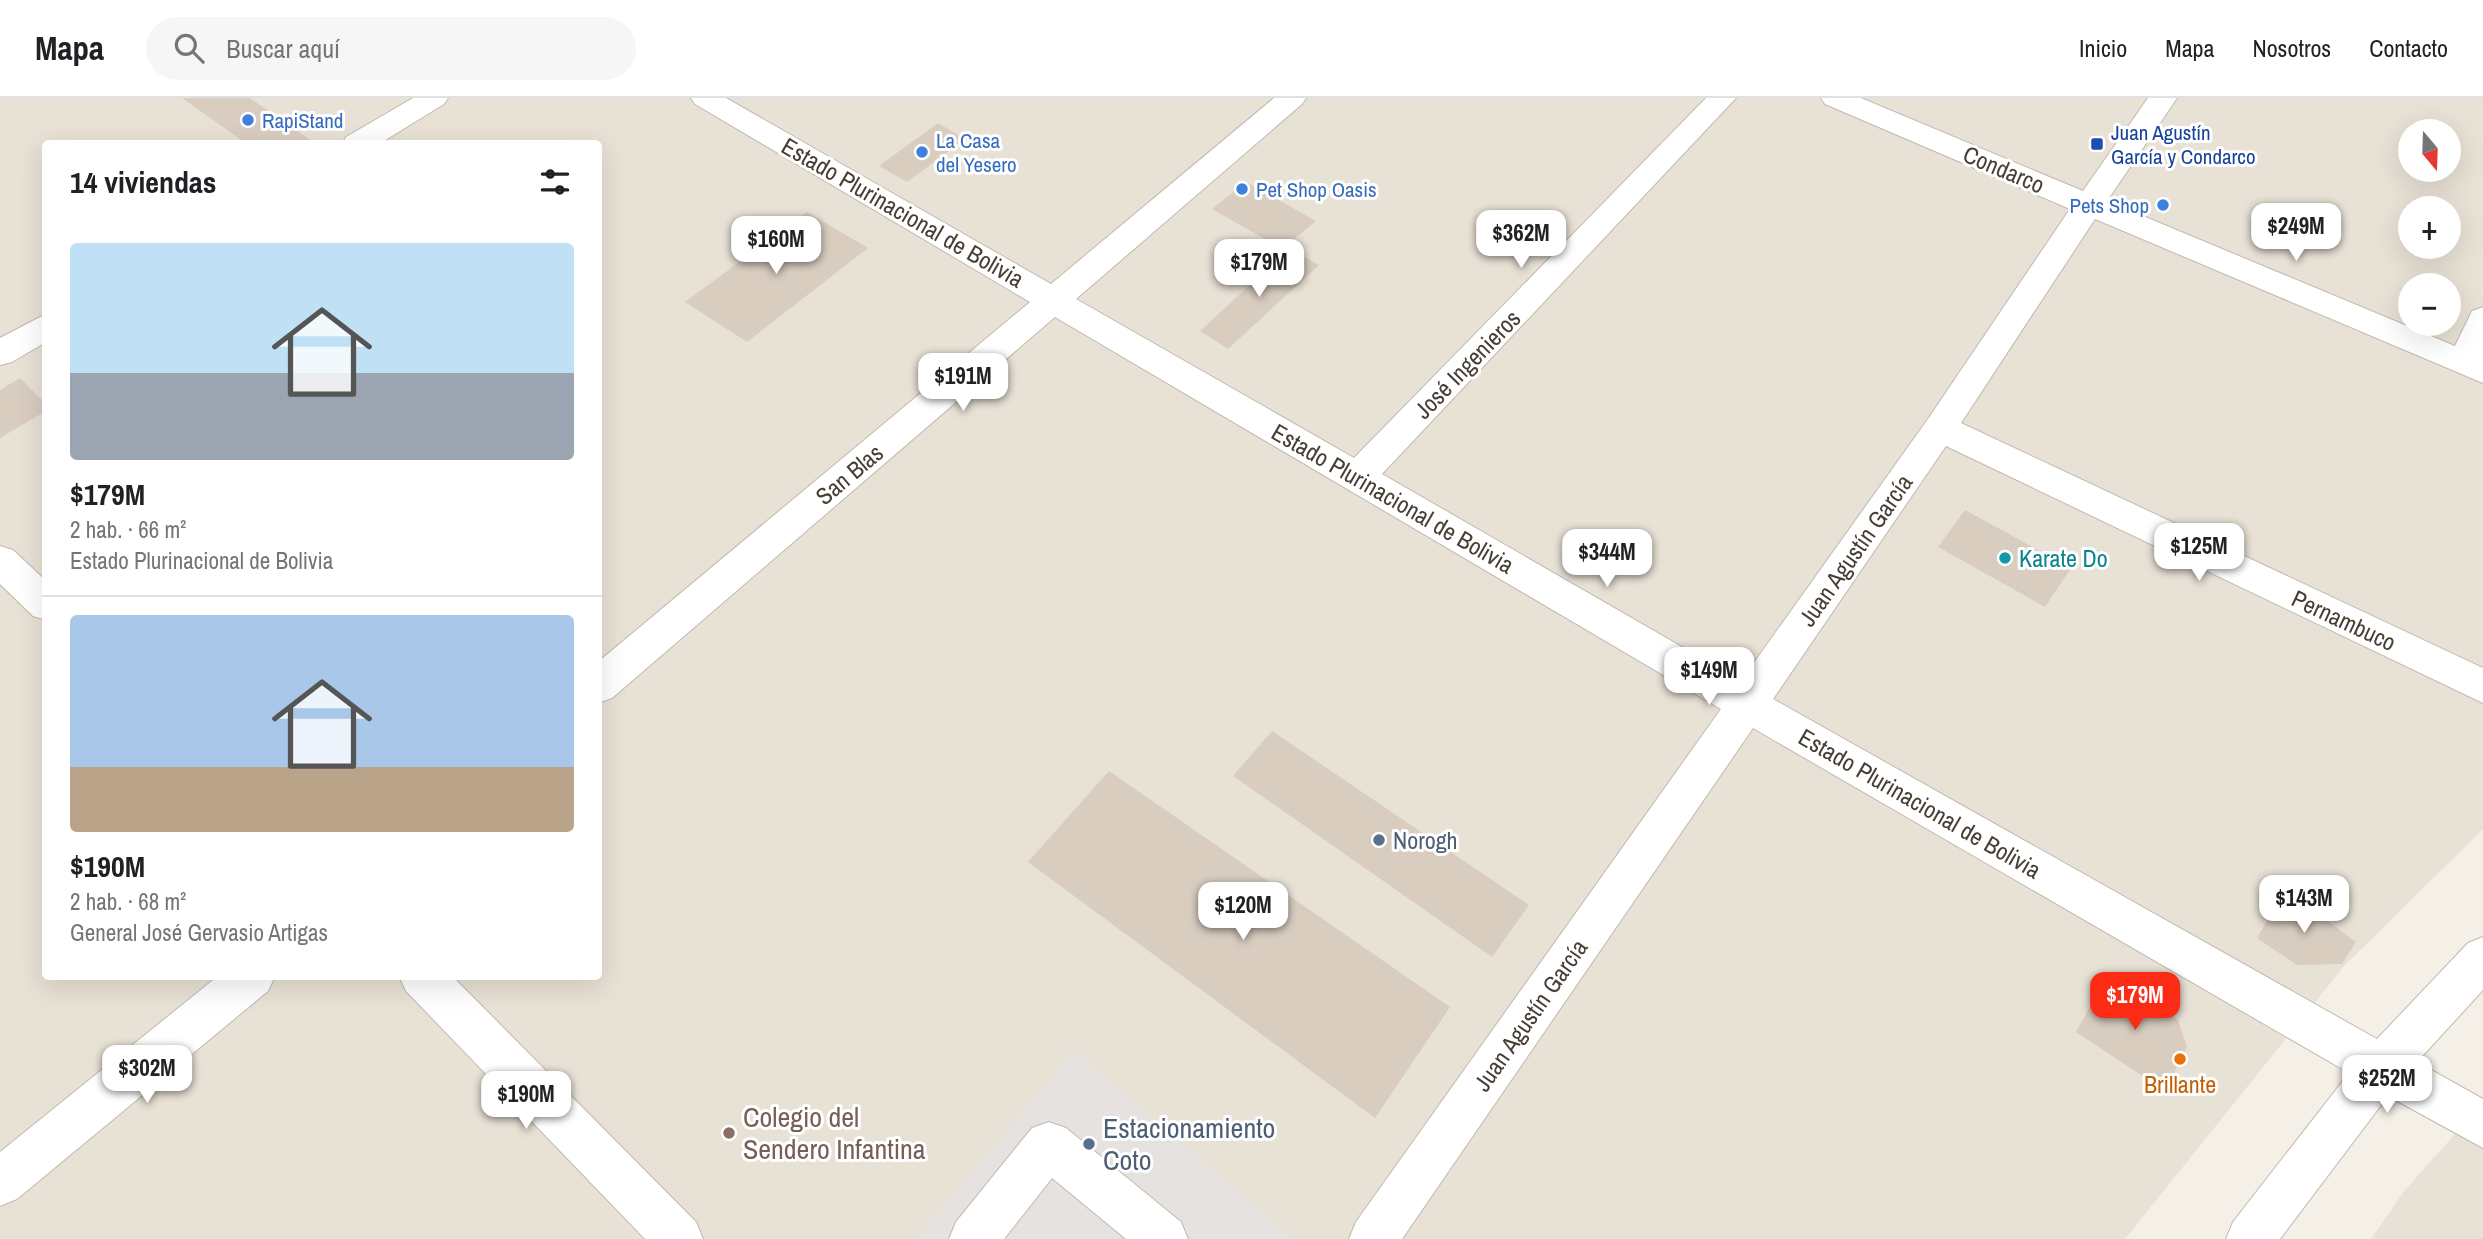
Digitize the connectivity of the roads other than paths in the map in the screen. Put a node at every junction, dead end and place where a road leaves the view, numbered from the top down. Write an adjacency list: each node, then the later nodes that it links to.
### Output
1 (434, 98): 7 (street)
2 (705, 98): 9 (street, Estado Plurinacional de Bolivia)
3 (1292, 98): 9 (street, San Blas)
4 (1722, 98): 15 (street, José Ingenieros)
5 (1835, 98): 8 (street, Condarco)
6 (2163, 98): 8 (street, Juan Agustín García)
7 (363, 140)
8 (2088, 205): 13 (street, Condarco); 14 (street, Juan Agustín García)
9 (1054, 300): 15 (street, Estado Plurinacional de Bolivia); 18 (street, San Blas)
10 (2483, 319): 13 (street)
11 (42, 328): 12 (street)
12 (0, 352)
13 (2474, 367)
14 (1940, 428): 19 (street, Pernambuco); 20 (street, Juan Agustín García)
15 (1357, 478): 20 (street, Estado Plurinacional de Bolivia)
16 (0, 561): 17 (street)
17 (42, 601)
18 (602, 683)
19 (2483, 686)
20 (1747, 704): 24 (street, Estado Plurinacional de Bolivia); 30 (street, Juan Agustín García)
21 (2483, 958): 24 (street)
22 (248, 980): 26 (street)
23 (425, 980): 28 (street)
24 (2383, 1066): 25 (street, Estado Plurinacional de Bolivia); 31 (street)
25 (2483, 1125)
26 (0, 1182)
27 (1160, 1238): 29 (street)
28 (679, 1239)
29 (973, 1239)
30 (1373, 1239)
31 (2250, 1239)

